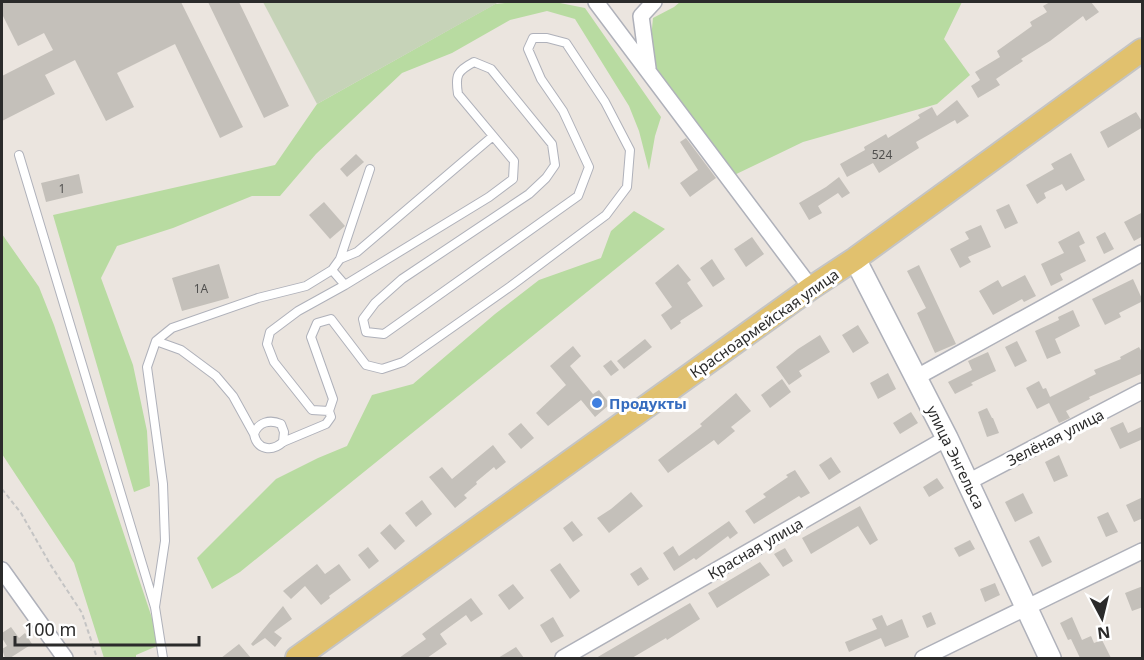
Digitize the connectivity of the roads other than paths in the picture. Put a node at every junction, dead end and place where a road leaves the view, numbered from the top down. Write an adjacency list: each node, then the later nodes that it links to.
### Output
1 (596, 2): 4 (street)
2 (654, 2): 4 (street)
3 (1143, 50): 10 (main road, Красноармейская улица)
4 (648, 71): 13 (street)
5 (493, 136): 9 (lane); 12 (lane); 17 (lane)
6 (19, 155): 24 (lane)
7 (370, 169): 9 (lane)
8 (1143, 253): 15 (street)
9 (340, 259): 11 (lane)
10 (855, 259): 13 (main road, Красноармейская улица); 15 (street, улица Энгельса)
11 (332, 270): 12 (lane); 14 (lane)
12 (345, 285): 17 (lane)
13 (811, 288): 28 (main road, Красноармейская улица)
14 (156, 341): 18 (lane); 24 (lane)
15 (917, 377): 19 (street, улица Энгельса)
16 (1143, 391): 21 (street, Зелёная улица)
17 (329, 411): 20 (lane)
18 (254, 434): 20 (lane); 20 (lane)
19 (947, 438): 21 (street, улица Энгельса); 29 (street, Красная улица)
20 (283, 442)
21 (968, 482): 25 (street, улица Энгельса)
22 (1143, 551): 25 (street)
23 (2, 570): 26 (street)
24 (155, 607): 27 (lane)
25 (1028, 608): 30 (street); 31 (street, улица Энгельса)
26 (65, 658)
27 (163, 658)
28 (297, 658)
29 (563, 658)
30 (923, 658)
31 (1050, 658)

